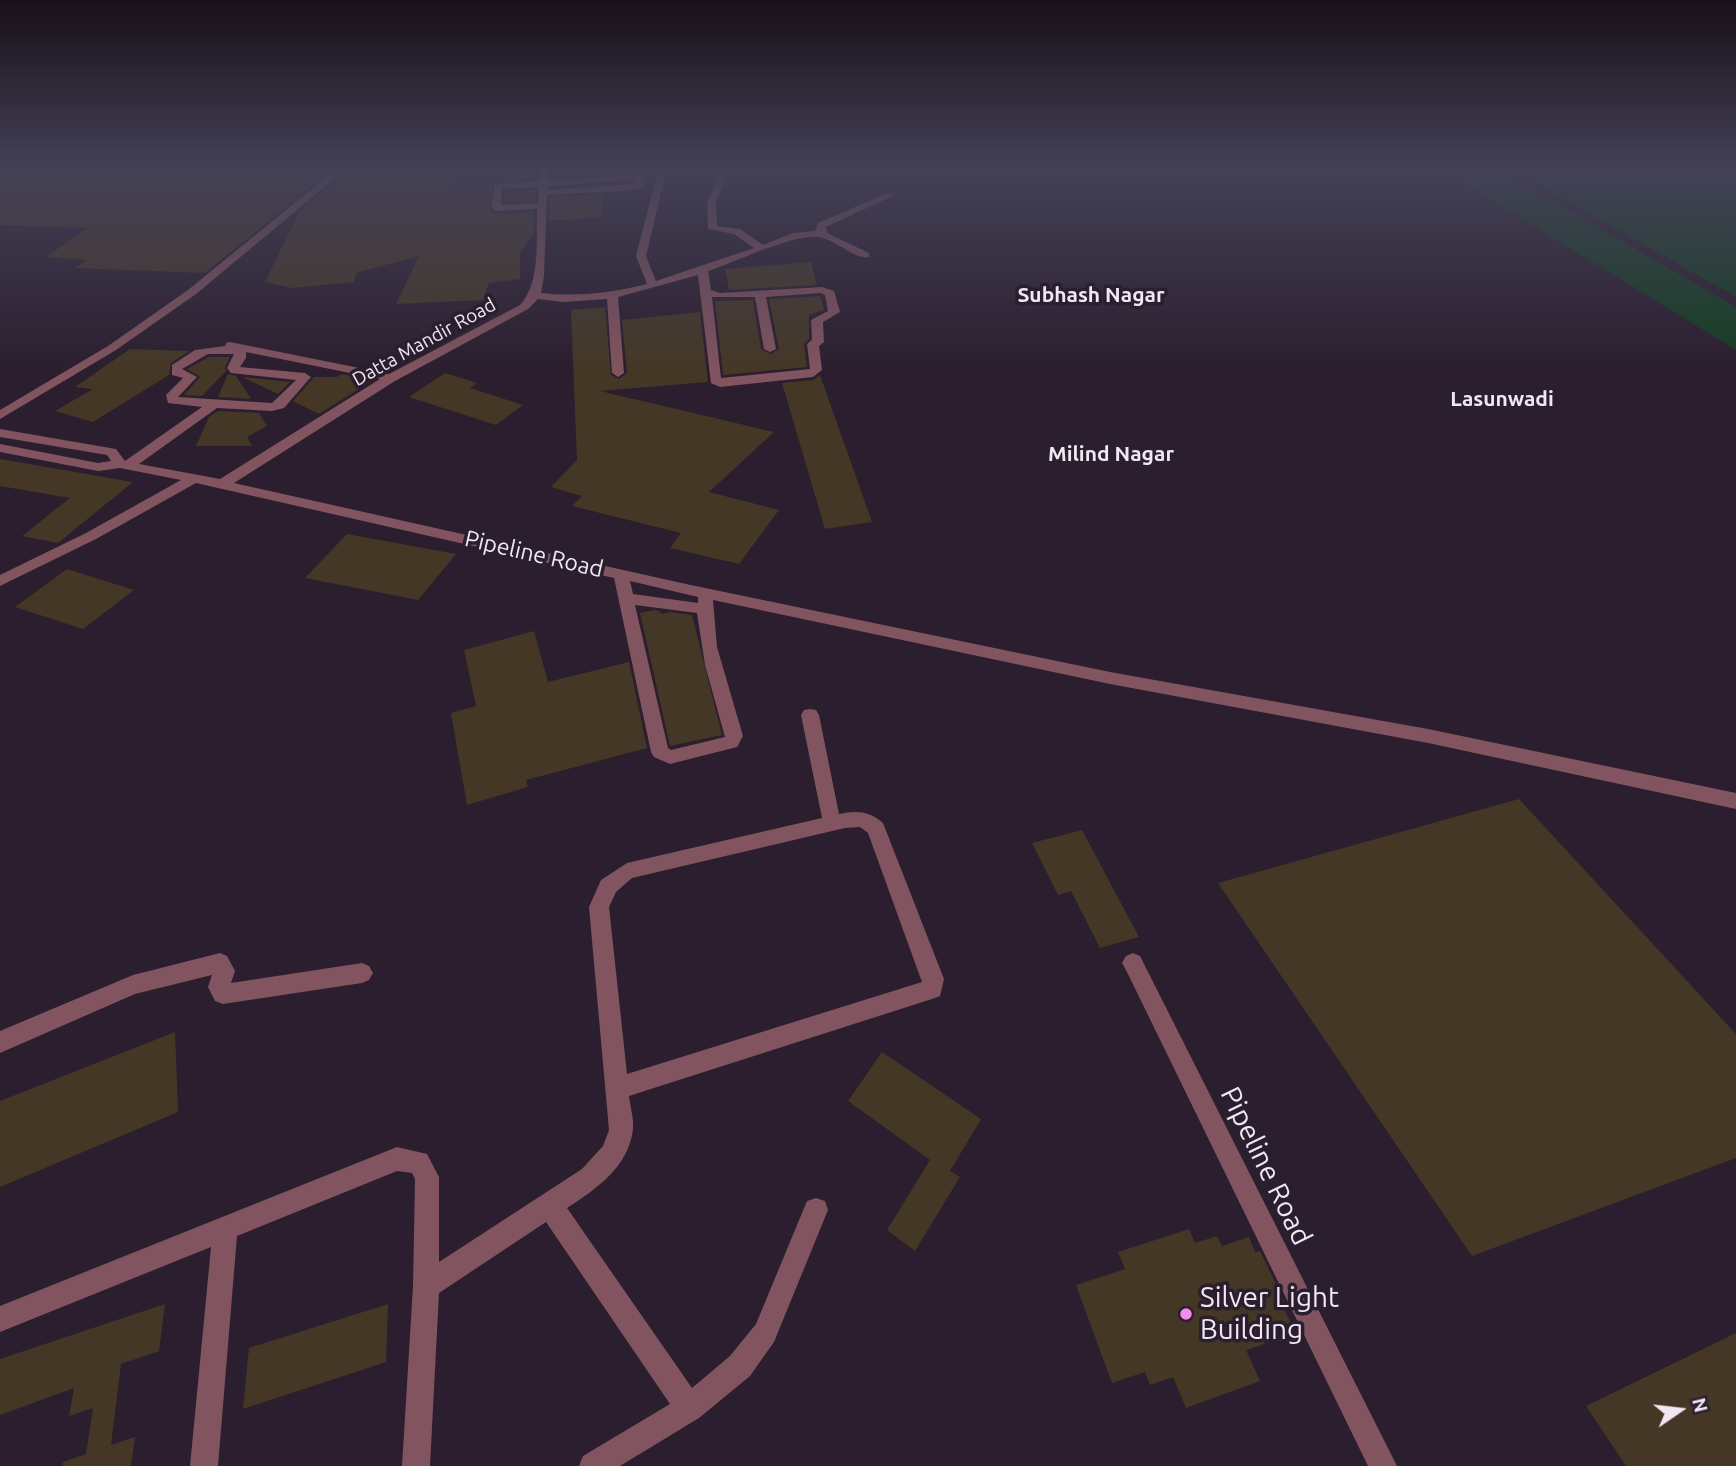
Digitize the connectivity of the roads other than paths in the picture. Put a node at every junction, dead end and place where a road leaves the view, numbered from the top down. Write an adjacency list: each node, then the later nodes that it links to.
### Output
1 (257, 238): 20 (street)
2 (540, 238): 14 (street)
3 (645, 238): 10 (street)
4 (747, 238): 7 (street)
5 (790, 238): 7 (street)
6 (832, 238): 8 (street)
7 (762, 249): 9 (street)
8 (865, 255)
9 (703, 270): 10 (street); 11 (street)
10 (653, 286): 12 (street)
11 (706, 292): 13 (street); 13 (street)
12 (612, 294): 14 (street); 17 (street)
13 (760, 294): 16 (street)
14 (534, 295): 18 (street, Datta Mandir Road)
15 (214, 342): 18 (street)
16 (770, 349)
17 (618, 373)
18 (391, 378): 25 (street, Datta Mandir Road)
19 (214, 404): 19 (street); 23 (street)
20 (0, 415)
21 (0, 433): 23 (street, Pipeline Road)
22 (0, 449): 23 (street, Pipeline Road)
23 (124, 465): 24 (street, Pipeline Road)
24 (193, 479): 25 (street, Pipeline Road); 27 (street)
25 (222, 484): 26 (street, Pipeline Road)
26 (621, 574): 28 (street); 29 (street, Pipeline Road)
27 (0, 581)
28 (626, 598): 29 (street); 29 (street)
29 (700, 603): 31 (street)
30 (810, 715): 32 (street)
31 (1736, 801)
32 (832, 823): 36 (street); 36 (street)
33 (1132, 963): 46 (street, Pipeline Road)
34 (362, 973): 35 (street)
35 (0, 1042)
36 (617, 1088): 37 (street)
37 (549, 1205): 40 (street); 42 (street)
38 (816, 1210): 42 (street)
39 (225, 1227): 40 (street); 41 (street); 43 (street)
40 (426, 1286): 44 (street)
41 (0, 1319)
42 (689, 1408): 45 (street)
43 (204, 1466)
44 (416, 1466)
45 (593, 1466)
46 (1383, 1466)

